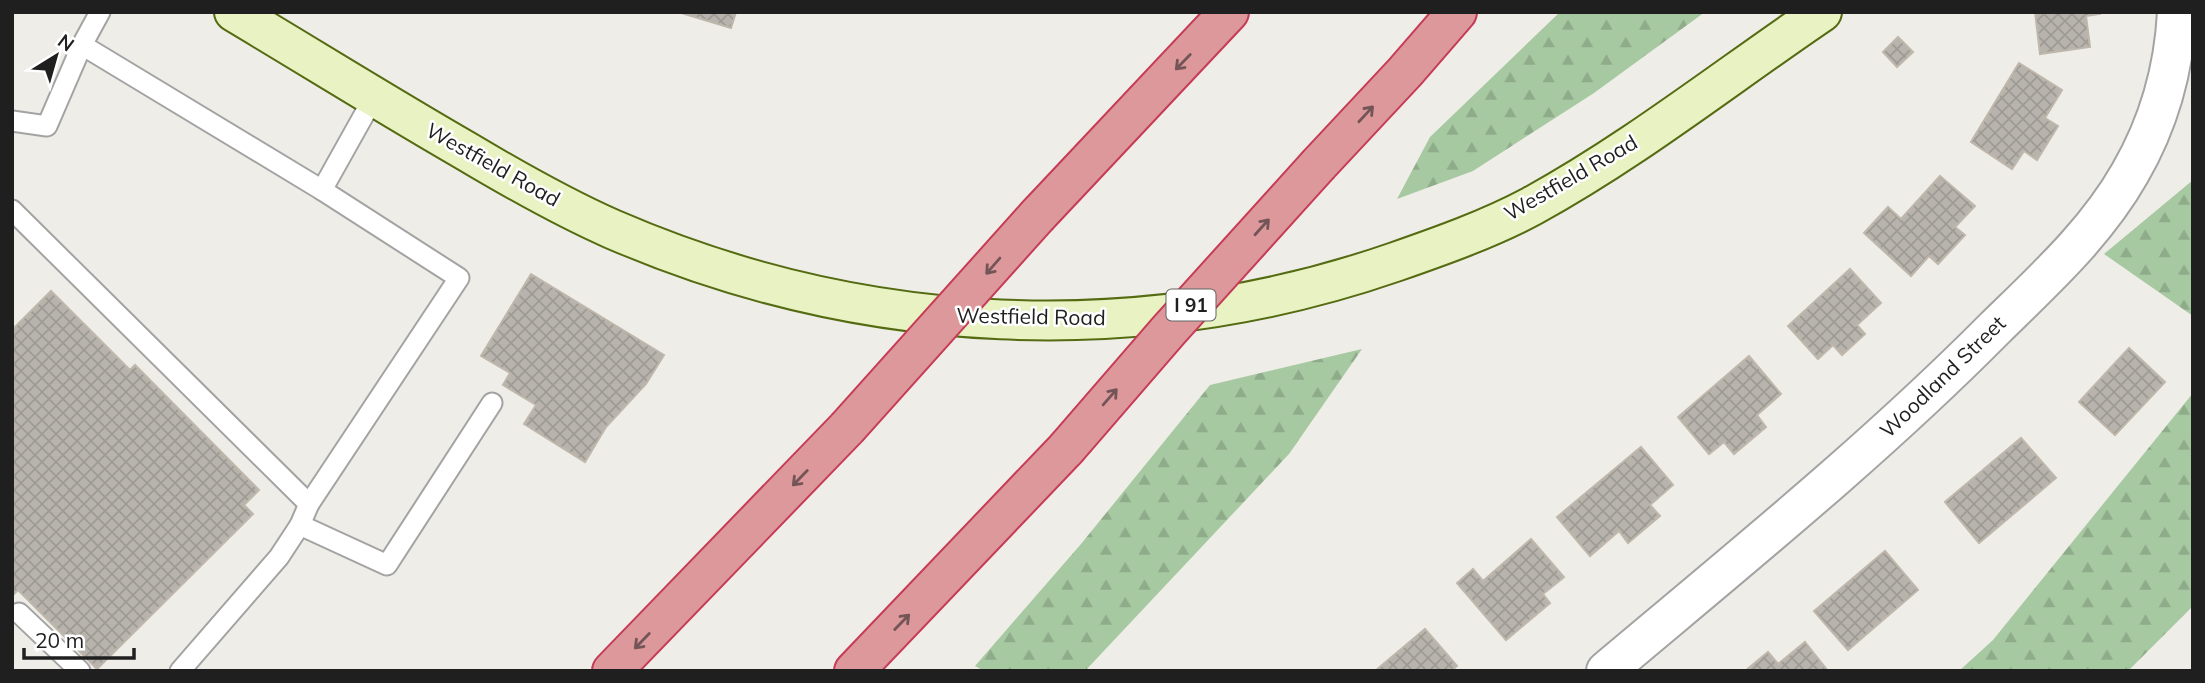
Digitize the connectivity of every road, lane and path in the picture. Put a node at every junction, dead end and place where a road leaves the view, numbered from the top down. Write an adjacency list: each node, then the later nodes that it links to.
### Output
1 (100, 12): 7 (lane)
2 (234, 12): 8 (main road, Westfield Road)
3 (1229, 12): 18 (highway, one-way to 18, bridge)
4 (1457, 12): 19 (highway, I 91, one-way to 4, bridge)
5 (1822, 12): 8 (main road, Westfield Road)
6 (2177, 12): 20 (street, Woodland Street)
7 (82, 45): 9 (lane); 10 (lane)
8 (374, 97): 10 (lane)
9 (12, 121)
10 (322, 190): 13 (lane)
11 (12, 211): 13 (lane)
12 (492, 403): 14 (lane)
13 (309, 504): 14 (lane)
14 (300, 525): 17 (lane)
15 (19, 613): 16 (lane)
16 (80, 671)
17 (180, 671)
18 (612, 671)
19 (854, 671)
20 (1606, 671)

